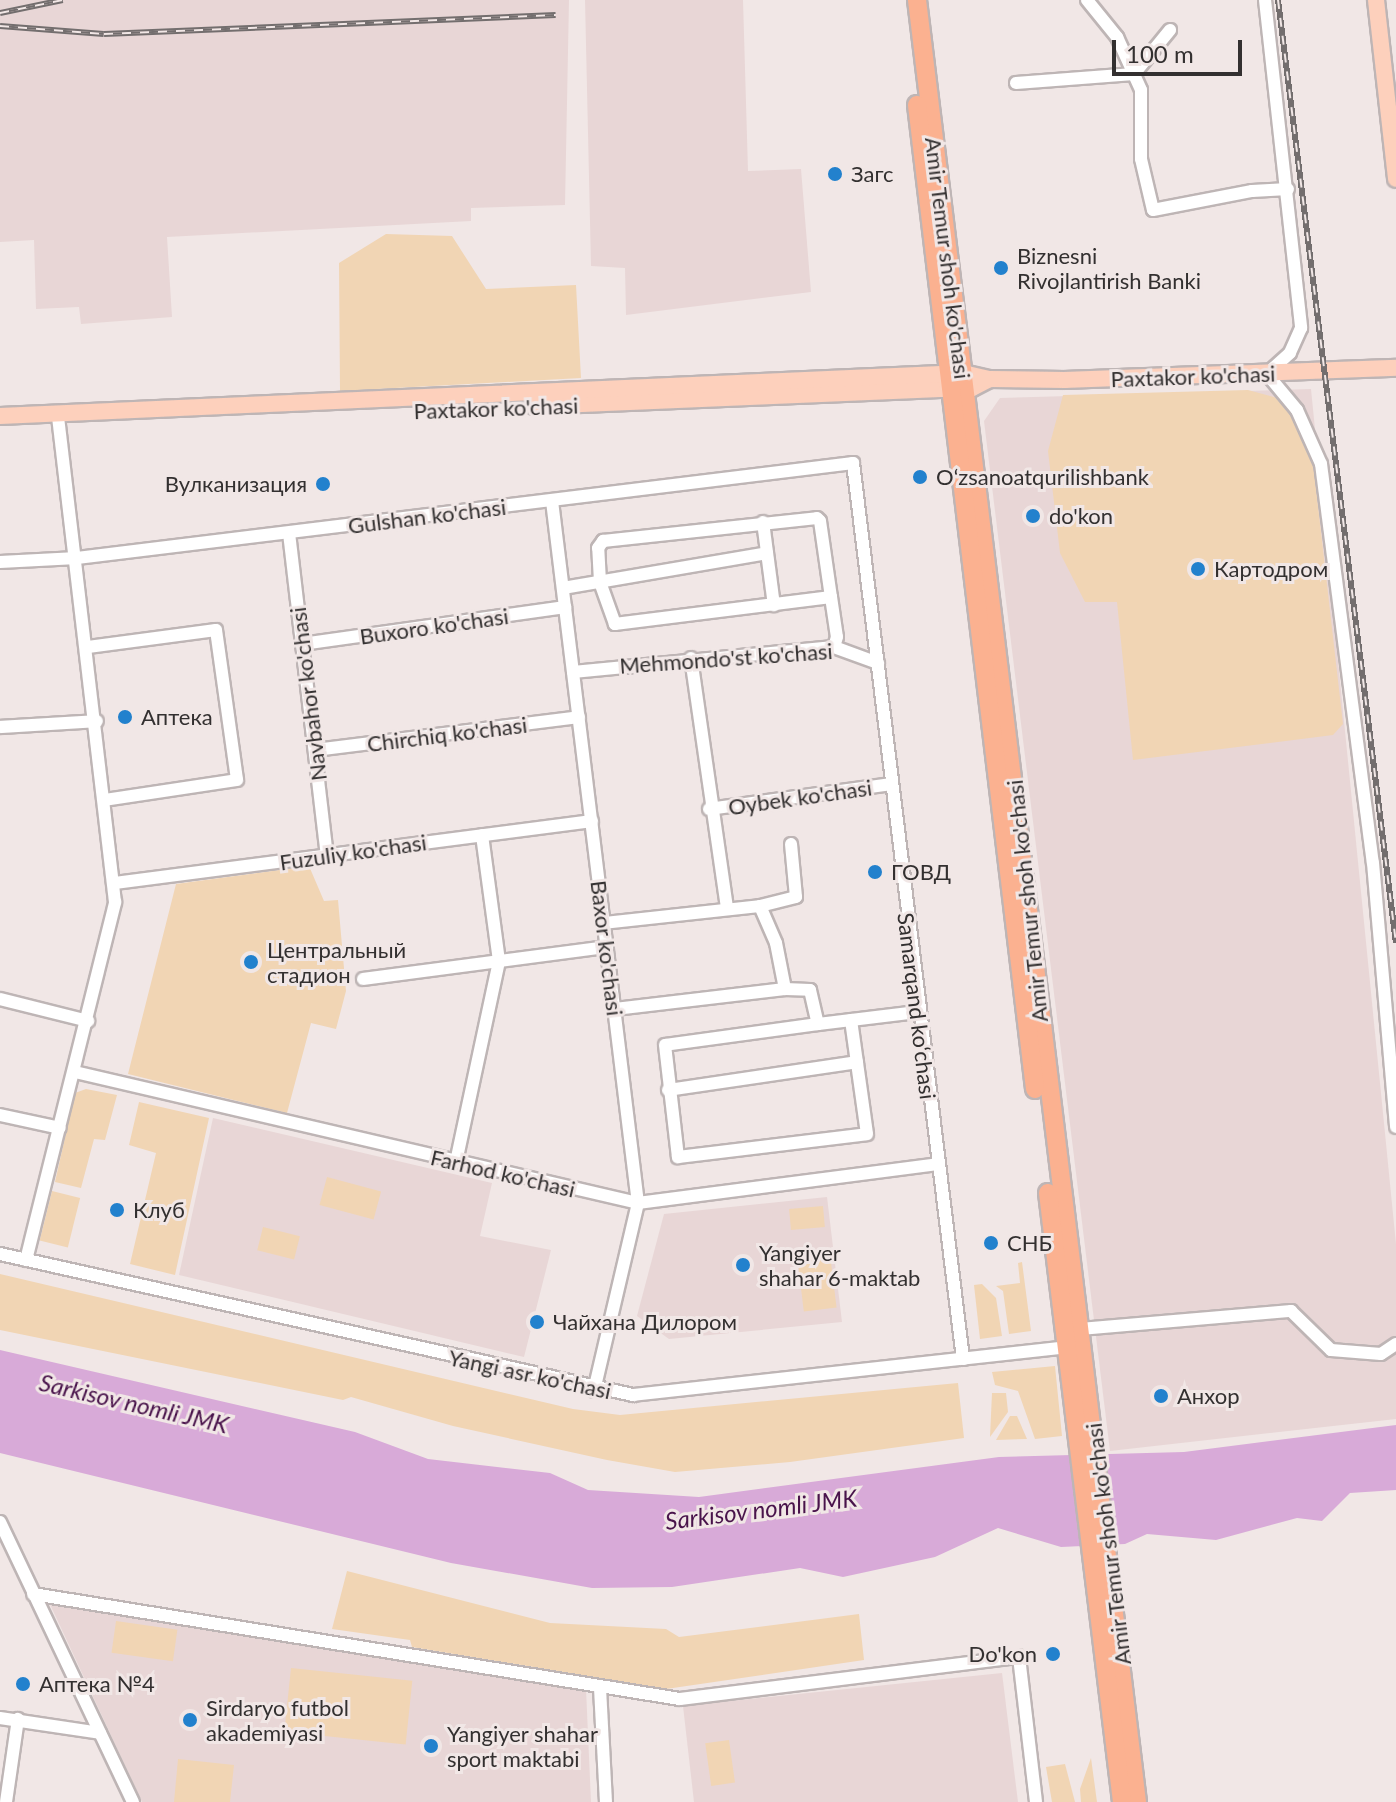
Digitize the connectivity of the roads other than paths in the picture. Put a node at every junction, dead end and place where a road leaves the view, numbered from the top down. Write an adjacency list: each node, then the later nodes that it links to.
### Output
1 (905, 0): 13 (highway, Amir Temur shoh ko'chasi)
2 (917, 0): 13 (highway, Amir Temur shoh ko'chasi)
3 (1087, 0): 7 (street)
4 (1265, 0): 10 (street)
5 (1376, 0): 9 (main road)
6 (1170, 30): 7 (street)
7 (1134, 74): 8 (street); 10 (street)
8 (1016, 83)
9 (1396, 179)
10 (1288, 189): 12 (street)
11 (1396, 368): 12 (main road, Paxtakor ko'chasi)
12 (1267, 374): 13 (main road, Paxtakor ko'chasi); 65 (street)
13 (955, 381): 15 (main road, Paxtakor ko'chasi); 35 (highway, Amir Temur shoh ko'chasi)
14 (0, 416): 15 (main road, Paxtakor ko'chasi)
15 (59, 419): 16 (main road, Paxtakor ko'chasi); 22 (street)
16 (0, 425)
17 (853, 463): 18 (street, Gulshan ko'chasi); 33 (street, Samarqand ko‘chasi)
18 (552, 501): 20 (street, Gulshan ko'chasi); 25 (street, Baxor ko'chasi)
19 (763, 522): 21 (street); 24 (street); 26 (street)
20 (289, 533): 22 (street, Gulshan ko'chasi); 29 (street, Navbahor ko'chasi)
21 (767, 553): 24 (street); 27 (street)
22 (77, 558): 23 (street, Gulshan ko'chasi); 30 (street)
23 (0, 562)
24 (600, 582): 25 (street); 27 (street)
25 (563, 588): 28 (street, Baxor ko'chasi)
26 (831, 597): 27 (street); 31 (street)
27 (774, 605)
28 (565, 607): 29 (street, Buxoro ko'chasi); 34 (street, Baxor ko'chasi)
29 (302, 644): 39 (street, Navbahor ko'chasi)
30 (88, 647): 37 (street); 41 (street)
31 (834, 647): 32 (street, Mehmondo'st ko'chasi); 33 (street, Mehmondo'st ko'chasi)
32 (691, 658): 34 (street, Mehmondo'st ko'chasi); 42 (street)
33 (878, 663): 40 (street, Samarqand ko‘chasi)
34 (573, 672): 36 (street, Baxor ko'chasi)
35 (994, 690): 72 (highway, Amir Temur shoh ko'chasi); 74 (highway, Amir Temur shoh ko'chasi)
36 (579, 717): 39 (street, Chirchiq ko'chasi); 43 (street, Baxor ko'chasi)
37 (97, 721): 38 (street); 41 (street)
38 (0, 727)
39 (315, 750): 46 (street, Navbahor ko'chasi)
40 (891, 784): 42 (street, Oybek ko'chasi); 57 (street, Samarqand ko‘chasi)
41 (105, 800): 47 (street)
42 (709, 809): 49 (street)
43 (592, 821): 44 (street, Fuzuliy ko'chasi); 50 (street, Baxor ko'chasi)
44 (482, 835): 46 (street, Fuzuliy ko'chasi); 52 (street)
45 (791, 844): 48 (street)
46 (327, 856): 47 (street, Fuzuliy ko'chasi)
47 (115, 883): 59 (street)
48 (760, 906): 49 (street); 54 (street)
49 (727, 908): 50 (street)
50 (604, 923): 51 (street, Baxor ko'chasi)
51 (607, 947): 52 (street); 56 (street, Baxor ko'chasi)
52 (499, 961): 53 (street); 67 (street)
53 (363, 979)
54 (785, 989): 56 (street); 60 (street)
55 (0, 999): 59 (street)
56 (615, 1009): 69 (street, Baxor ko'chasi)
57 (917, 1012): 58 (street); 68 (street, Samarqand ko‘chasi)
58 (851, 1020): 60 (street); 61 (street)
59 (88, 1021): 62 (street)
60 (818, 1024): 63 (street)
61 (857, 1062): 63 (street); 63 (street)
62 (75, 1072): 66 (street); 67 (street, Farhod ko'chasi)
63 (668, 1090)
64 (0, 1115): 66 (street)
65 (1396, 1127)
66 (60, 1128): 71 (street)
67 (456, 1162): 69 (street, Farhod ko'chasi)
68 (937, 1164): 69 (street, Farhod ko'chasi); 75 (street, Samarqand ko‘chasi)
69 (638, 1203): 76 (street, Baxor ko'chasi)
70 (0, 1254): 71 (street, Yangi asr ko'chasi)
71 (26, 1260): 76 (street, Yangi asr ko'chasi)
72 (1080, 1329): 73 (street); 77 (highway, Amir Temur shoh ko'chasi)
73 (1396, 1344)
74 (1069, 1347): 75 (street, Yangi asr ko'chasi); 77 (highway, Amir Temur shoh ko'chasi)
75 (963, 1359): 76 (street, Yangi asr ko'chasi)
76 (594, 1391)
77 (1087, 1421): 79 (highway, Amir Temur shoh ko'chasi)
78 (0, 1522): 80 (street)
79 (1104, 1571): 89 (highway, Amir Temur shoh ko'chasi); 90 (highway, Amir Temur shoh ko'chasi)
80 (33, 1594): 81 (street); 84 (street)
81 (600, 1688): 87 (street); 88 (street)
82 (0, 1718): 83 (street)
83 (18, 1719): 84 (street); 85 (street)
84 (100, 1733): 86 (street)
85 (6, 1802)
86 (133, 1802)
87 (606, 1802)
88 (1036, 1802)
89 (1122, 1802)
90 (1137, 1802)

